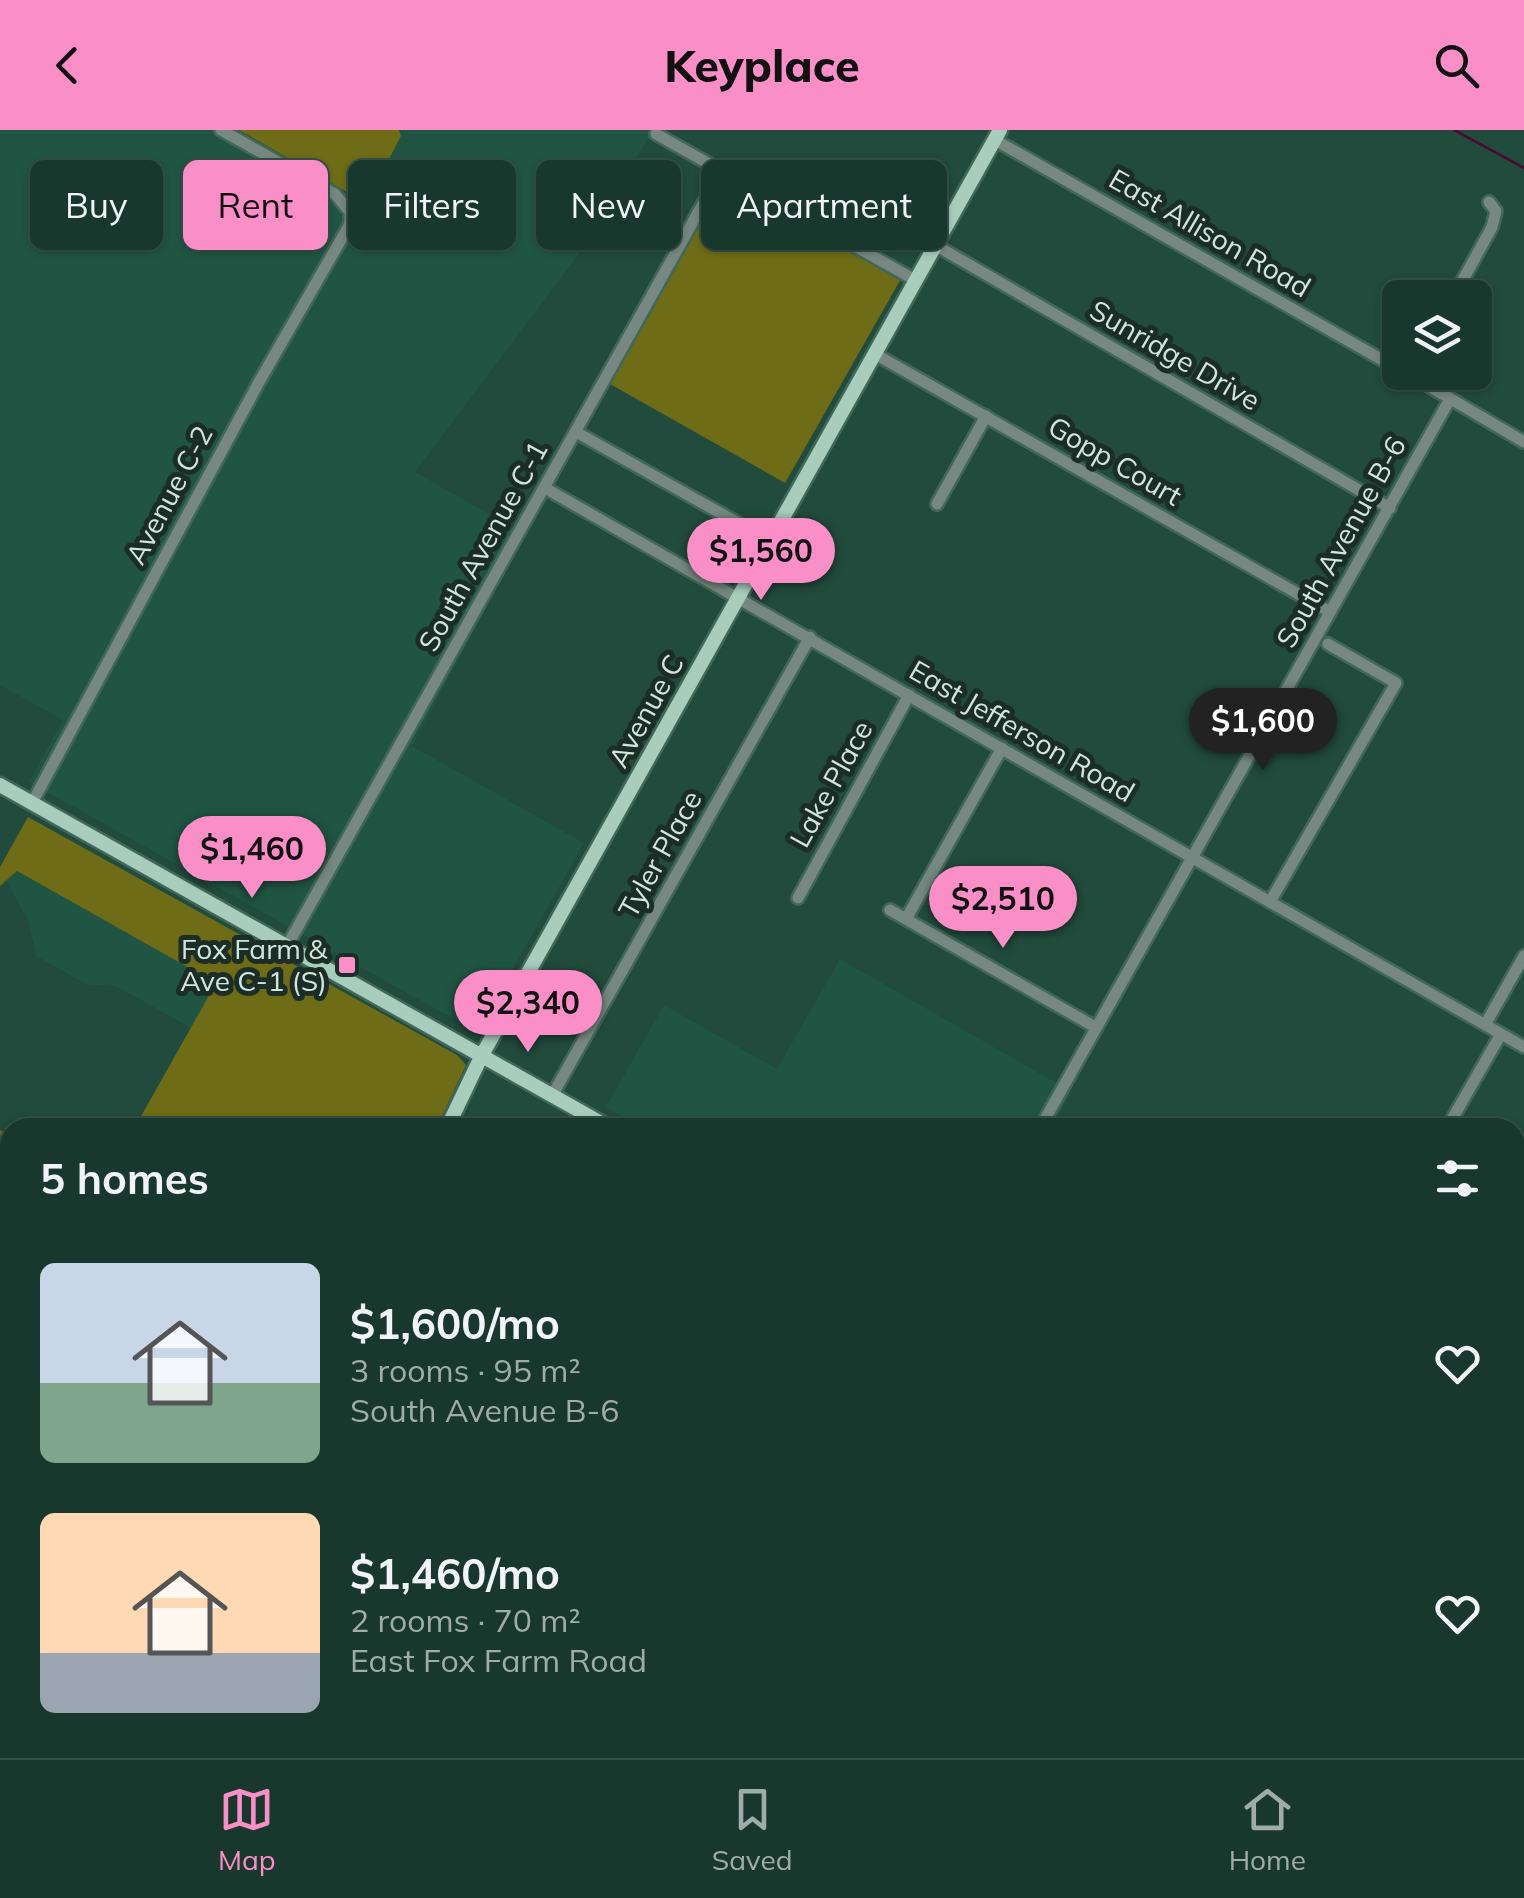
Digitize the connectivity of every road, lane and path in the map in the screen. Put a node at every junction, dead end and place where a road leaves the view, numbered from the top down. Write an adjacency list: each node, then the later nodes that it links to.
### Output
1 (221, 130): 31 (street, Avenue C-2)
2 (656, 134): 4 (street)
3 (997, 135): 7 (main road, Avenue C); 14 (street, East Allison Road)
4 (704, 160)
5 (1489, 202): 12 (street)
6 (701, 208): 18 (street, South Avenue C-1)
7 (947, 224)
8 (862, 250): 11 (street)
9 (932, 250): 11 (main road, Avenue C)
10 (944, 250): 22 (street, Sunridge Drive)
11 (915, 280): 13 (main road, Avenue C)
12 (1463, 280)
13 (875, 354): 17 (street, Gopp Court); 23 (main road, Avenue C)
14 (1382, 358)
15 (1434, 390): 16 (street, East Allison Road)
16 (1450, 400): 19 (street, East Allison Road); 22 (street, South Avenue B-6)
17 (986, 416): 21 (street); 25 (street, Gopp Court)
18 (576, 432): 20 (street, South Avenue C-1); 23 (street)
19 (1524, 442)
20 (546, 488): 24 (street, East Jefferson Road); 37 (street, South Avenue C-1)
21 (936, 504)
22 (1390, 508): 25 (street, South Avenue B-6)
23 (770, 542): 24 (main road, Avenue C)
24 (739, 597): 26 (street, East Jefferson Road); 43 (main road, Avenue C)
25 (1330, 612): 32 (street, South Avenue B-6)
26 (810, 638): 28 (street, East Jefferson Road); 44 (street, Tyler Place)
27 (1328, 644): 34 (street)
28 (909, 695): 29 (street, East Jefferson Road); 33 (street, Lake Place)
29 (1002, 748): 32 (street, East Jefferson Road); 36 (street)
30 (0, 786): 31 (main road)
31 (32, 803): 37 (main road)
32 (1192, 858): 34 (street, East Jefferson Road); 40 (street, South Avenue B-6)
33 (798, 898)
34 (1270, 902): 39 (street, East Jefferson Road)
35 (890, 910): 36 (street)
36 (906, 919): 40 (street)
37 (287, 946): 43 (main road)
38 (1524, 956): 39 (street)
39 (1485, 1025): 41 (street, East Jefferson Road)
40 (1095, 1028): 47 (street, South Avenue B-6)
41 (1501, 1034): 42 (street, East Jefferson Road); 48 (street)
42 (1524, 1047)
43 (482, 1055): 44 (main road); 45 (main road, Avenue C)
44 (553, 1094): 46 (main road)
45 (452, 1118)
46 (593, 1118)
47 (1046, 1118)
48 (1453, 1118)

